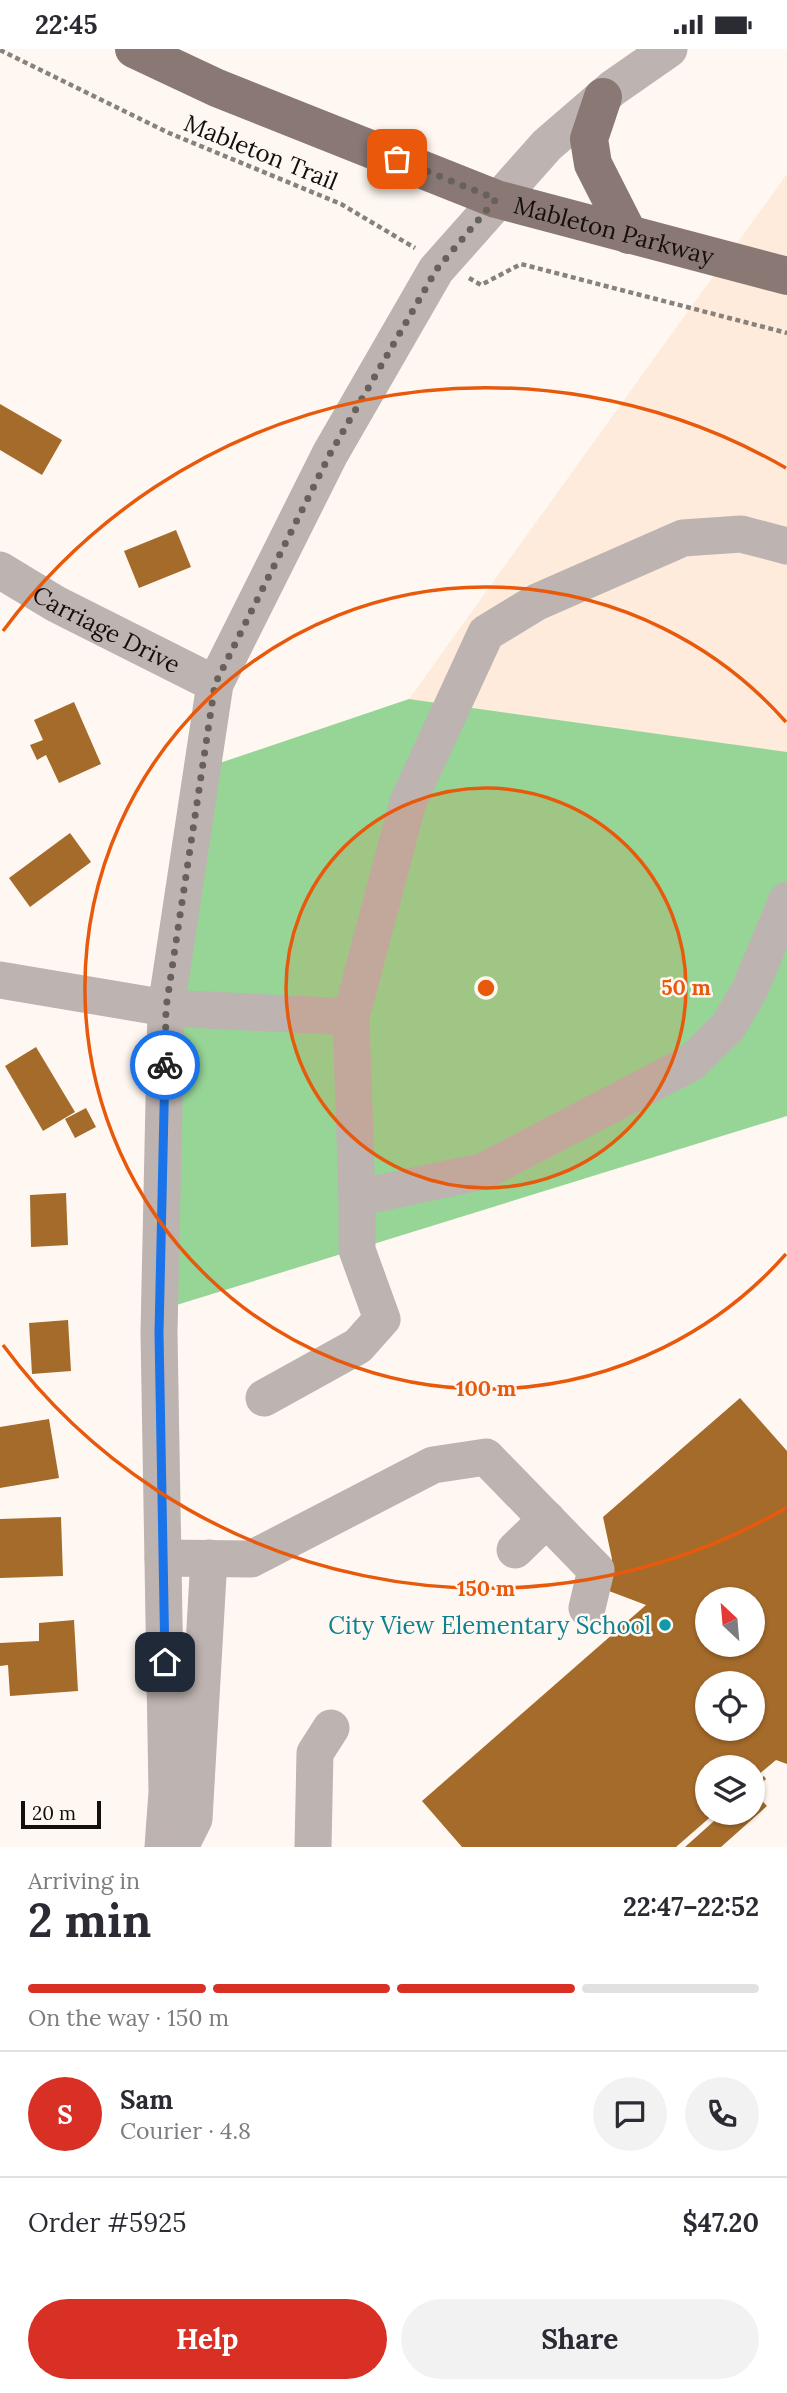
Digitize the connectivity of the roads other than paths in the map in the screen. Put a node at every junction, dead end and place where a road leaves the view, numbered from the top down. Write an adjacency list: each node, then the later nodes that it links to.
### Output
1 (134, 49): 4 (main road, Mableton Parkway)
2 (668, 49): 3 (street)
3 (603, 97): 4 (street); 5 (main road)
4 (496, 199): 5 (main road, Mableton Parkway); 9 (street)
5 (629, 235): 6 (main road, Mableton Parkway)
6 (787, 276)
7 (787, 546): 13 (street)
8 (0, 570): 9 (street, Carriage Drive)
9 (215, 684): 12 (street)
10 (787, 900): 14 (street)
11 (0, 980): 12 (street)
12 (166, 1008): 13 (street); 18 (street)
13 (351, 1017): 14 (street)
14 (357, 1198): 15 (street)
15 (264, 1398)
16 (547, 1520): 17 (street); 19 (street); 20 (street)
17 (514, 1550)
18 (163, 1558): 19 (street); 22 (street)
19 (209, 1559): 23 (street)
20 (587, 1608)
21 (331, 1728): 24 (street)
22 (163, 1847)
23 (180, 1847)
24 (313, 1847)

